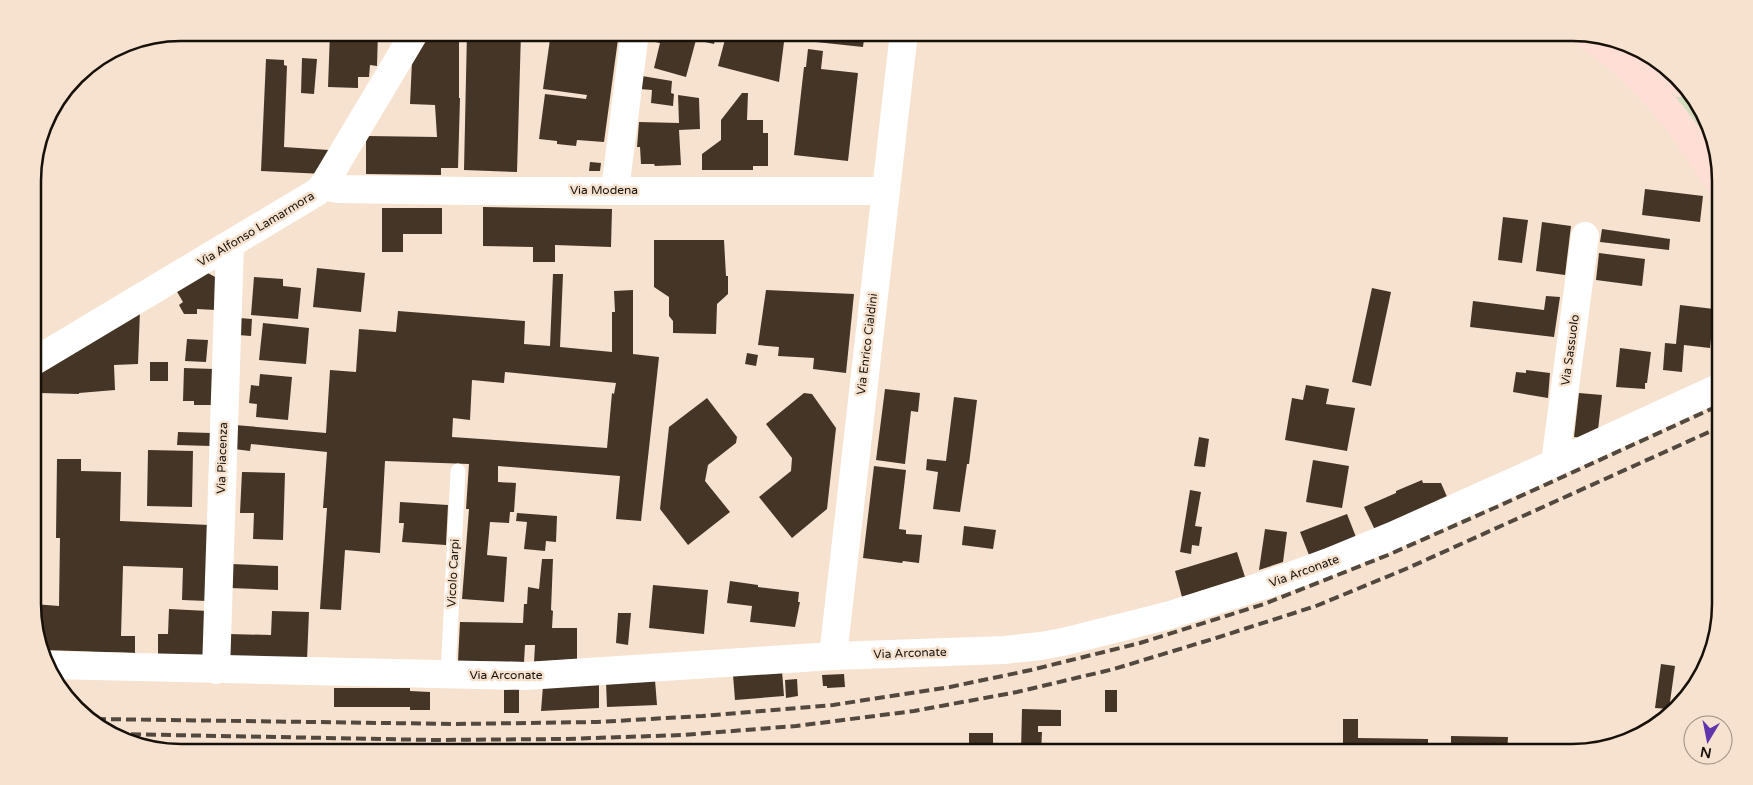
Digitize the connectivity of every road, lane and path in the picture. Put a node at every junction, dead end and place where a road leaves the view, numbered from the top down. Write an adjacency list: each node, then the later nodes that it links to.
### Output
1 (903, 41): 10 (street, Via Enrico Cialdini)
2 (410, 42): 8 (street, Via Alfonso Lamarmora)
3 (634, 42): 9 (street)
4 (1600, 44): 5 (main road)
5 (1622, 61): 6 (main road); 7 (main road)
6 (1671, 82)
7 (1711, 170)
8 (323, 186): 9 (street, Via Modena); 12 (street, Via Alfonso Lamarmora)
9 (614, 190): 10 (street, Via Modena)
10 (885, 191): 17 (street, Via Enrico Cialdini)
11 (1586, 236): 15 (street, Via Sassuolo)
12 (230, 245): 13 (street, Via Alfonso Lamarmora); 19 (street, Via Piacenza)
13 (42, 357)
14 (1712, 391): 15 (street, Via Arconate)
15 (1555, 463): 17 (street, Via Arconate)
16 (458, 471): 20 (lane, Vicolo Carpi)
17 (833, 656): 20 (street, Via Arconate)
18 (56, 665): 19 (street, Via Arconate)
19 (216, 670): 20 (street, Via Arconate)
20 (448, 675)

